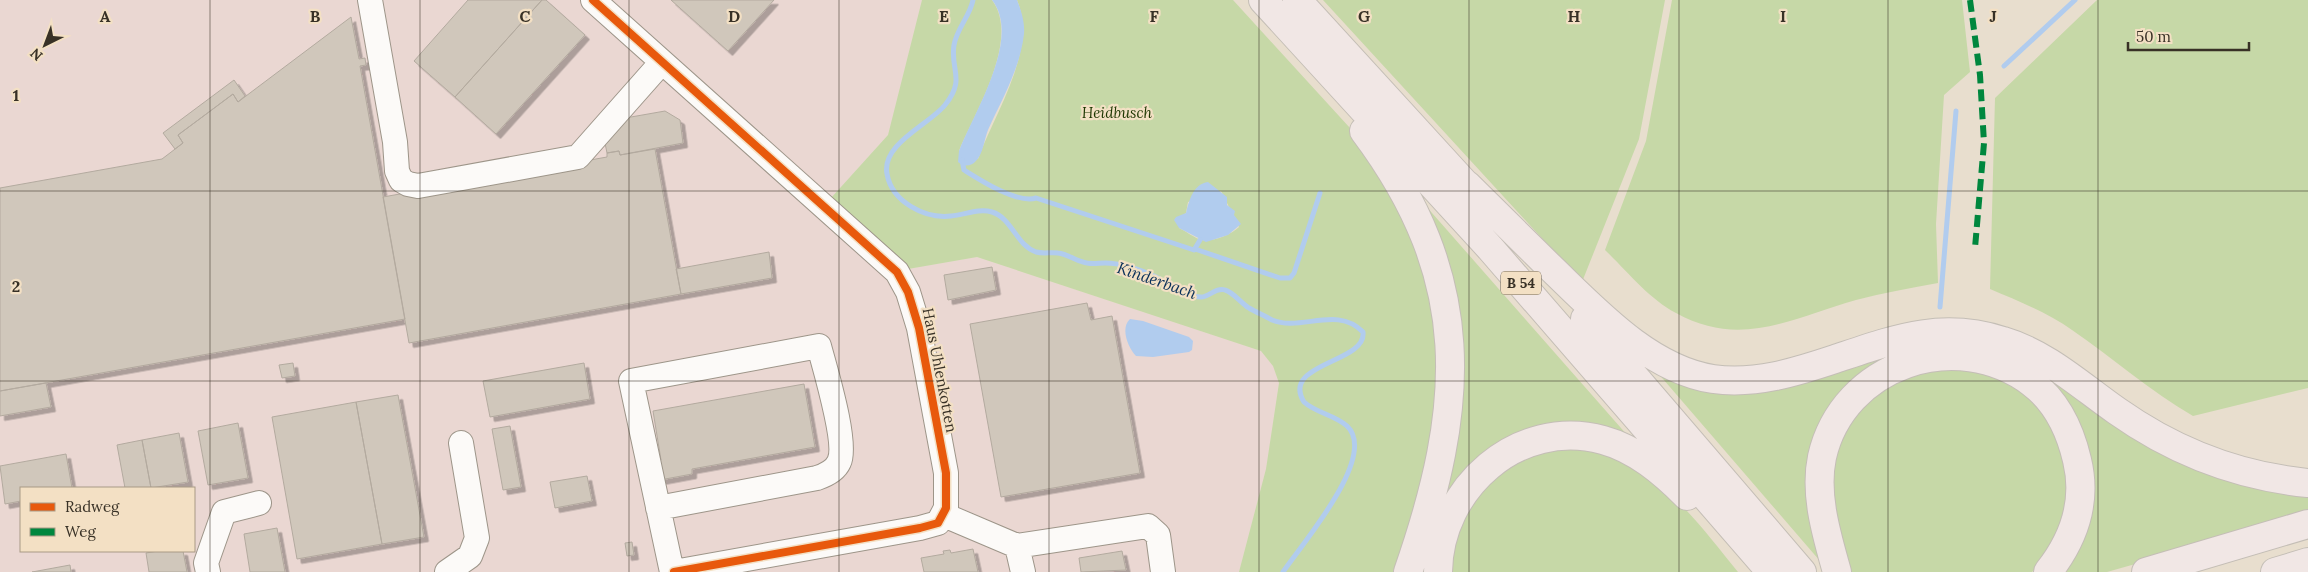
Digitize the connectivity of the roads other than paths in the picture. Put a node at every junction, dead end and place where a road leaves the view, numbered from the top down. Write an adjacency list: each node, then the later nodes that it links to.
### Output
1 (370, 0): 5 (street)
2 (593, 0): 5 (street, Haus Uhlenkotten)
3 (1262, 0): 21 (highway); 24 (highway, B 54)
4 (1296, 0): 6 (highway, B 54)
5 (662, 62): 11 (street, Haus Uhlenkotten)
6 (1466, 186): 8 (highway); 25 (highway, B 54)
7 (461, 443): 17 (street)
8 (2308, 483)
9 (259, 503): 16 (street)
10 (658, 508): 10 (street); 18 (street)
11 (944, 515): 13 (street); 15 (street)
12 (2308, 524): 28 (highway)
13 (1017, 546): 19 (street); 20 (street)
14 (2308, 562): 29 (highway)
15 (704, 569): 18 (street)
16 (208, 572)
17 (447, 572)
18 (673, 572)
19 (1023, 572)
20 (1163, 572)
21 (1408, 572)
22 (1438, 572): 23 (highway)
23 (1767, 572)
24 (1771, 572)
25 (1802, 572)
26 (1837, 572): 27 (highway)
27 (2048, 572)
28 (2146, 572)
29 (2275, 572)

